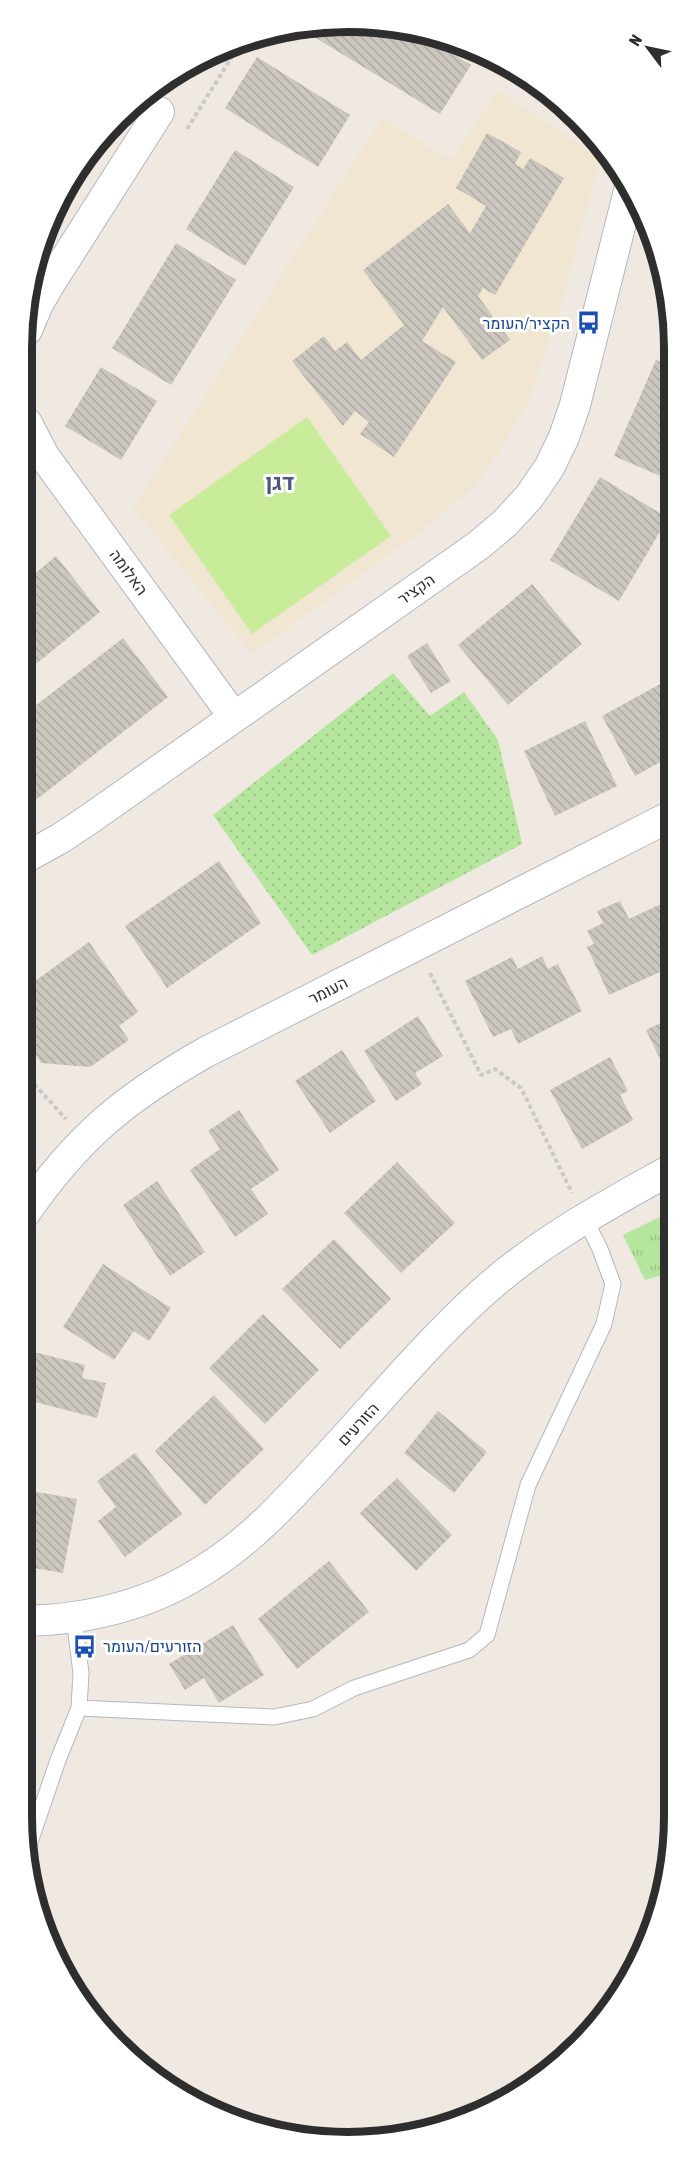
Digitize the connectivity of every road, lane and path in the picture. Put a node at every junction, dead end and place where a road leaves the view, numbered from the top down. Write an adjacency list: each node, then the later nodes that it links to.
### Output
1 (233, 53): 2 (path)
2 (159, 112): 4 (street)
3 (627, 199): 6 (street, הקציר)
4 (33, 317)
5 (32, 433): 6 (street, האלומה)
6 (234, 717): 8 (street, הקציר)
7 (664, 820): 9 (street, העומר)
8 (32, 854)
9 (416, 945): 11 (street, העומר); 14 (path)
10 (32, 1082): 11 (path)
11 (84, 1139): 13 (street, העומר)
12 (664, 1173): 14 (street, הזורעים)
13 (32, 1204)
14 (584, 1218): 15 (street, הזורעים); 17 (lane)
15 (74, 1618): 16 (street, הזורעים); 17 (lane)
16 (32, 1620)
17 (79, 1708): 18 (lane)
18 (32, 1836)

